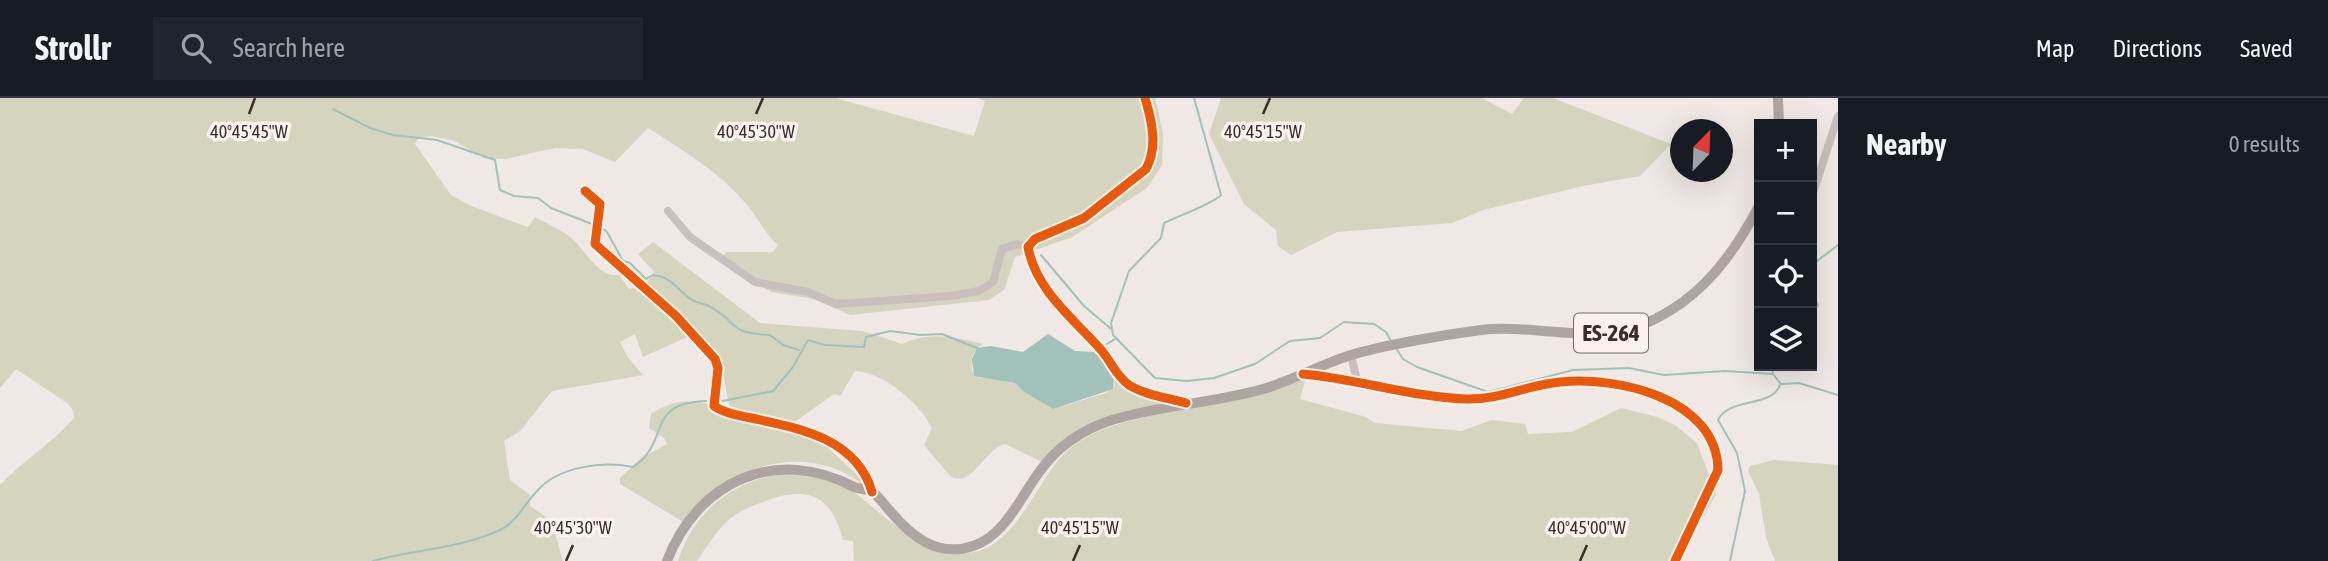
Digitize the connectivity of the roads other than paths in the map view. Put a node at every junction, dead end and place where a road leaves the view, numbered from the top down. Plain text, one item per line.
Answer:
1 (1145, 98) edge
2 (1778, 98) edge
3 (1838, 116) edge
4 (1779, 119) edge
5 (1817, 182) edge
6 (585, 191) dead end
7 (668, 211) dead end
8 (1754, 214) edge
9 (1028, 247) junction
10 (1351, 355) junction
11 (1303, 374) junction
12 (1357, 381) junction
13 (1186, 403) junction
14 (872, 492) junction
15 (667, 561) edge
16 (1675, 561) edge

1 - 9 street
2 - 4 main road
3 - 5 street
6 - 14 street
7 - 9 street
8 - 10 main road, ES-264
9 - 13 street
10 - 11 main road, ES-264
10 - 12 street
11 - 12 street
11 - 13 main road, ES-264
12 - 16 street
13 - 14 main road, ES-264
14 - 15 main road, ES-264

